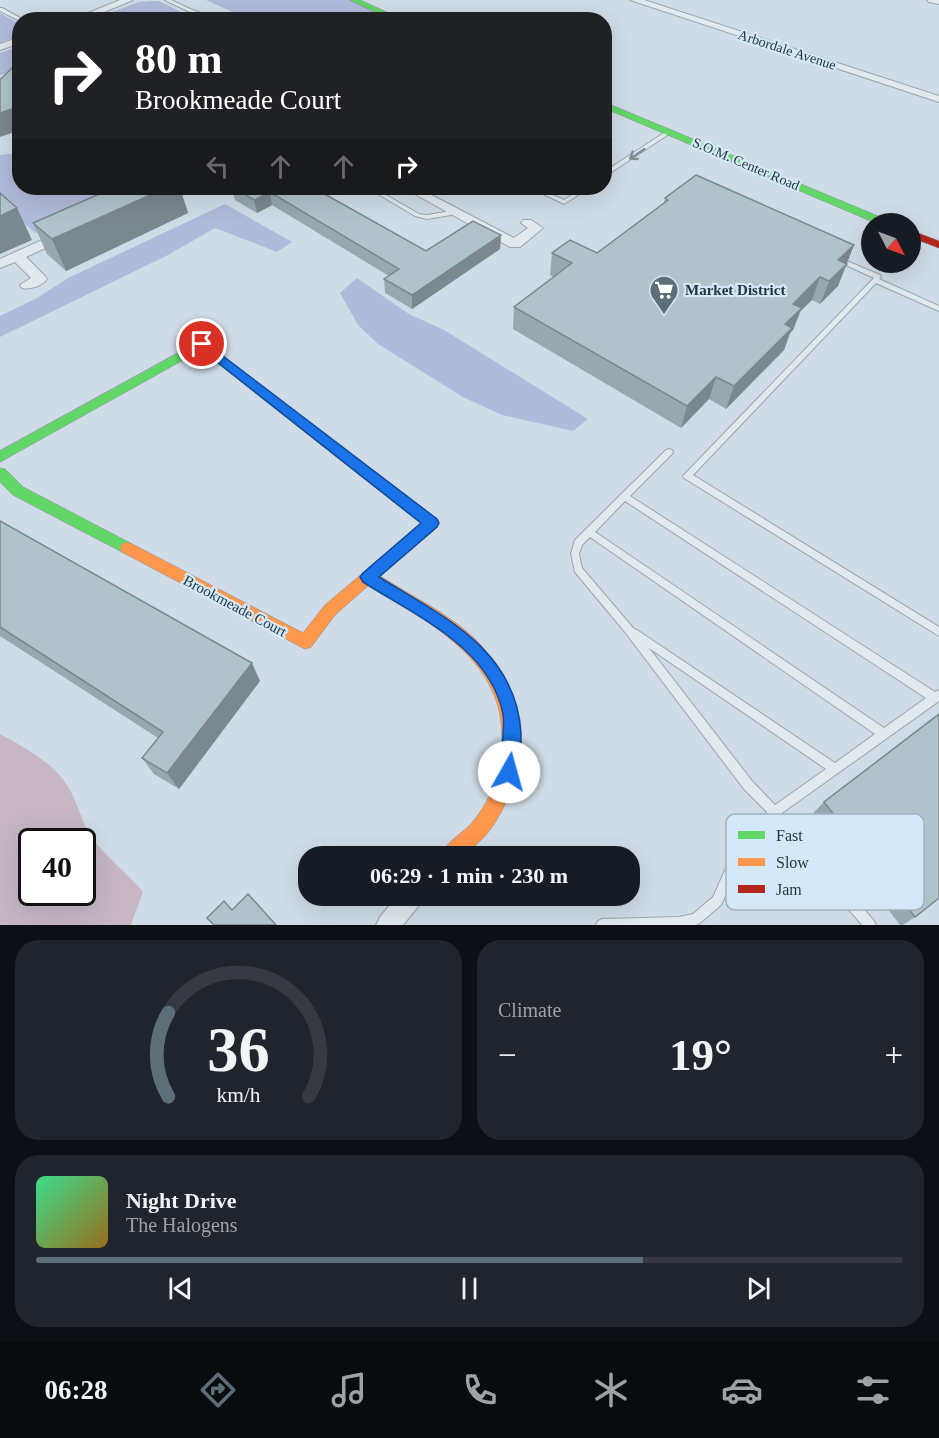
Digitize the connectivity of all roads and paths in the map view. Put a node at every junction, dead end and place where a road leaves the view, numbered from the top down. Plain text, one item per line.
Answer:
1 (128, 0) edge
2 (167, 0) edge
3 (354, 0) edge
4 (635, 0) edge
5 (932, 0) edge
6 (939, 1) edge
7 (96, 12) edge
8 (194, 12) edge
9 (382, 12) edge
10 (939, 99) edge
11 (612, 108) edge
12 (669, 132) junction
13 (612, 170) edge
14 (383, 195) edge
15 (424, 195) edge
16 (549, 195) edge
17 (575, 195) edge
18 (457, 212) junction
19 (862, 213) edge
20 (527, 223) dead end
21 (77, 228) edge
22 (921, 238) edge
23 (939, 245) edge
24 (826, 254) edge
25 (17, 256) junction
26 (0, 264) edge
27 (878, 277) dead end
28 (27, 285) dead end
29 (939, 309) edge
30 (669, 452) dead end
31 (0, 457) edge
32 (0, 473) edge
33 (625, 497) junction
34 (589, 532) junction
35 (368, 577) junction
36 (628, 629) junction
37 (939, 632) edge
38 (937, 696) edge
39 (884, 734) junction
40 (835, 769) junction
41 (774, 812) joint
42 (459, 846) edge
43 (726, 881) edge
44 (404, 906) edge
45 (857, 910) edge
46 (679, 924) edge
47 (388, 925) edge
48 (602, 925) edge
49 (870, 925) edge

1 - 7 street
2 - 8 lane
3 - 9 street
4 - 10 street, Arbordale Avenue
5 - 6 street
11 - 12 street, S.O.M. Center Road
12 -> 13 lane
12 - 19 street, S.O.M. Center Road
14 - 18 lane
15 - 18 street
16 - 17 lane
18 - 20 street
21 - 25 street
22 - 23 street
24 - 27 lane
25 - 26 street
25 - 28 street
29 - 37 lane
30 - 33 lane
31 - 35 street, Brookmeade Court
32 - 35 street, Brookmeade Court
33 - 34 lane
33 - 38 lane
34 - 36 lane
34 - 39 lane
35 - 42 street
36 - 40 lane
36 - 41 lane
38 - 39 lane
39 - 40 lane
40 - 41 lane
43 - 46 lane
44 - 47 street
45 - 49 lane
46 - 48 lane

